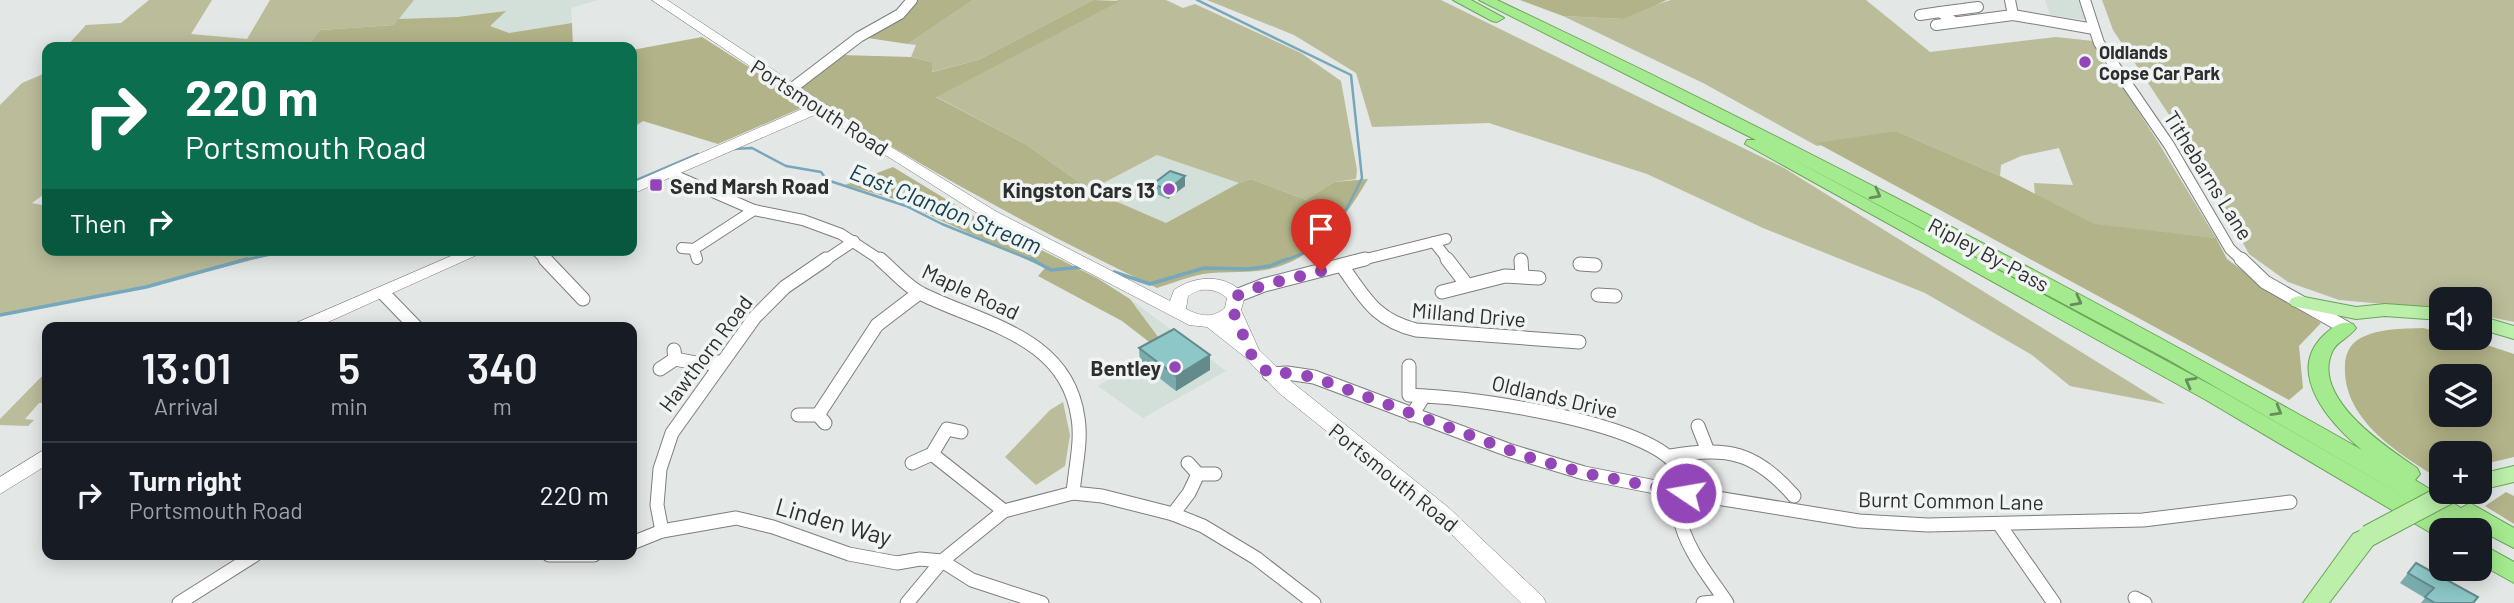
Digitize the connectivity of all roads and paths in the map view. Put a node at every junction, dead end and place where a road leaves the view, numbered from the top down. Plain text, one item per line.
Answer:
1 (658, 0) edge
2 (912, 0) edge
3 (1460, 0) edge
4 (1486, 0) edge
5 (2010, 0) edge
6 (2085, 0) edge
7 (1978, 7) dead end
8 (1940, 12) junction
9 (1920, 15) dead end
10 (2013, 15) junction
11 (1954, 22) junction
12 (1936, 25) dead end
13 (2094, 29) junction
14 (792, 89) junction
15 (819, 107) junction
16 (669, 173) junction
17 (637, 186) edge
18 (754, 210) junction
19 (854, 241) junction
20 (691, 252) dead end
21 (467, 256) edge
22 (542, 256) edge
23 (1521, 260) dead end
24 (1580, 264) dead end
25 (1595, 265) dead end
26 (1342, 266) junction
27 (1522, 276) junction
28 (1539, 278) dead end
29 (1467, 285) junction
30 (1133, 290) junction
31 (1185, 290) junction
32 (1443, 292) dead end
33 (919, 293) junction
34 (384, 294) junction
35 (1598, 295) dead end
36 (1615, 296) dead end
37 (1232, 298) junction
38 (583, 299) dead end
39 (2299, 302) junction
40 (1177, 310) junction
41 (2429, 313) edge
42 (1212, 321) junction
43 (314, 322) edge
44 (411, 322) edge
45 (2429, 322) edge
46 (2492, 326) edge
47 (2346, 328) junction
48 (2514, 333) edge
49 (2492, 335) edge
50 (1579, 342) dead end
51 (2514, 342) edge
52 (1251, 354) junction
53 (720, 362) junction
54 (1409, 366) dead end
55 (660, 369) dead end
56 (1269, 374) junction
57 (1334, 386) junction
58 (1286, 388) junction
59 (1424, 396) junction
60 (798, 415) dead end
61 (1412, 415) junction
62 (1698, 426) dead end
63 (961, 432) dead end
64 (1707, 449) junction
65 (932, 454) junction
66 (1671, 456) junction
67 (42, 458) edge
68 (912, 463) dead end
69 (1215, 474) dead end
70 (2514, 474) edge
71 (2492, 479) edge
72 (0, 487) edge
73 (1686, 493) junction
74 (1073, 494) junction
75 (1794, 496) dead end
76 (2290, 502) dead end
77 (2429, 504) edge
78 (1004, 511) junction
79 (1173, 514) junction
80 (2460, 518) edge
81 (2429, 521) edge
82 (1999, 524) junction
83 (662, 531) junction
84 (2492, 537) edge
85 (2514, 539) edge
86 (637, 542) edge
87 (2514, 551) edge
88 (247, 560) edge
89 (2492, 560) edge
90 (942, 561) junction
91 (2514, 574) edge
92 (1726, 602) edge
93 (179, 603) edge
94 (907, 603) edge
95 (1042, 603) edge
96 (1314, 603) edge
97 (1535, 603) edge
98 (1703, 603) edge
99 (2054, 603) edge
100 (2315, 603) edge

1 - 14 main road, Portsmouth Road
2 - 14 street
81 -> 3 highway, Ripley By-Pass
4 -> 80 highway, Ripley By-Pass
5 - 10 street
6 - 13 street, Tithebarns Lane
7 - 8 street
8 - 9 street
8 - 11 street
10 - 11 street
10 - 13 street
11 - 12 street
13 - 39 street, Tithebarns Lane
14 - 15 main road, Portsmouth Road
15 - 16 main road
15 - 30 main road, Portsmouth Road
16 - 17 main road
16 - 18 street, Maple Road
18 - 19 street, Maple Road
18 - 20 street
19 - 33 street, Maple Road
19 - 53 street, Hawthorn Road
21 - 34 main road
22 - 38 street
23 - 27 street
24 - 25 street
26 - 29 street
26 - 37 street
26 - 50 street, Milland Drive
27 - 28 street
27 - 29 street
29 - 32 street
30 - 31 main road, Portsmouth Road
30 - 40 main road, Portsmouth Road
31 - 37 main road, Portsmouth Road
31 - 40 main road
33 - 60 street
33 - 74 street, Maple Road
34 - 43 main road
34 - 44 street
35 - 36 street
37 - 42 main road
37 - 52 main road, Portsmouth Road
39 - 41 main road
39 - 47 street, Tithebarns Lane
40 - 42 main road, Portsmouth Road
42 - 52 main road, Portsmouth Road
45 - 47 main road
46 - 48 main road
47 - 85 highway
49 - 51 main road
52 - 56 main road, Portsmouth Road
53 - 55 street
53 - 83 street, Hawthorn Road
54 - 59 street
56 - 57 street, Burnt Common Lane
56 - 58 main road, Portsmouth Road
57 - 58 street, Burnt Common Lane
57 - 61 street, Burnt Common Lane
58 - 97 main road, Portsmouth Road
59 - 61 street
59 - 66 street, Oldlands Drive
61 - 73 street, Burnt Common Lane
62 - 64 street
63 - 65 street
64 - 66 street
64 - 75 street
65 - 68 street
65 - 78 street
66 - 73 street
67 - 72 main road
69 - 79 street
70 - 71 main road
73 - 82 street, Burnt Common Lane
73 - 92 street
74 - 78 street
74 - 79 street
76 - 82 street, Burnt Common Lane
77 - 100 main road, bridge
78 - 90 street
79 - 96 street
82 - 99 street
83 - 86 street, Linden Way
83 - 90 street, Linden Way
84 - 87 highway, Ripley By-Pass
88 - 93 street
89 - 91 highway
90 - 94 street
90 - 95 street
92 - 98 street

